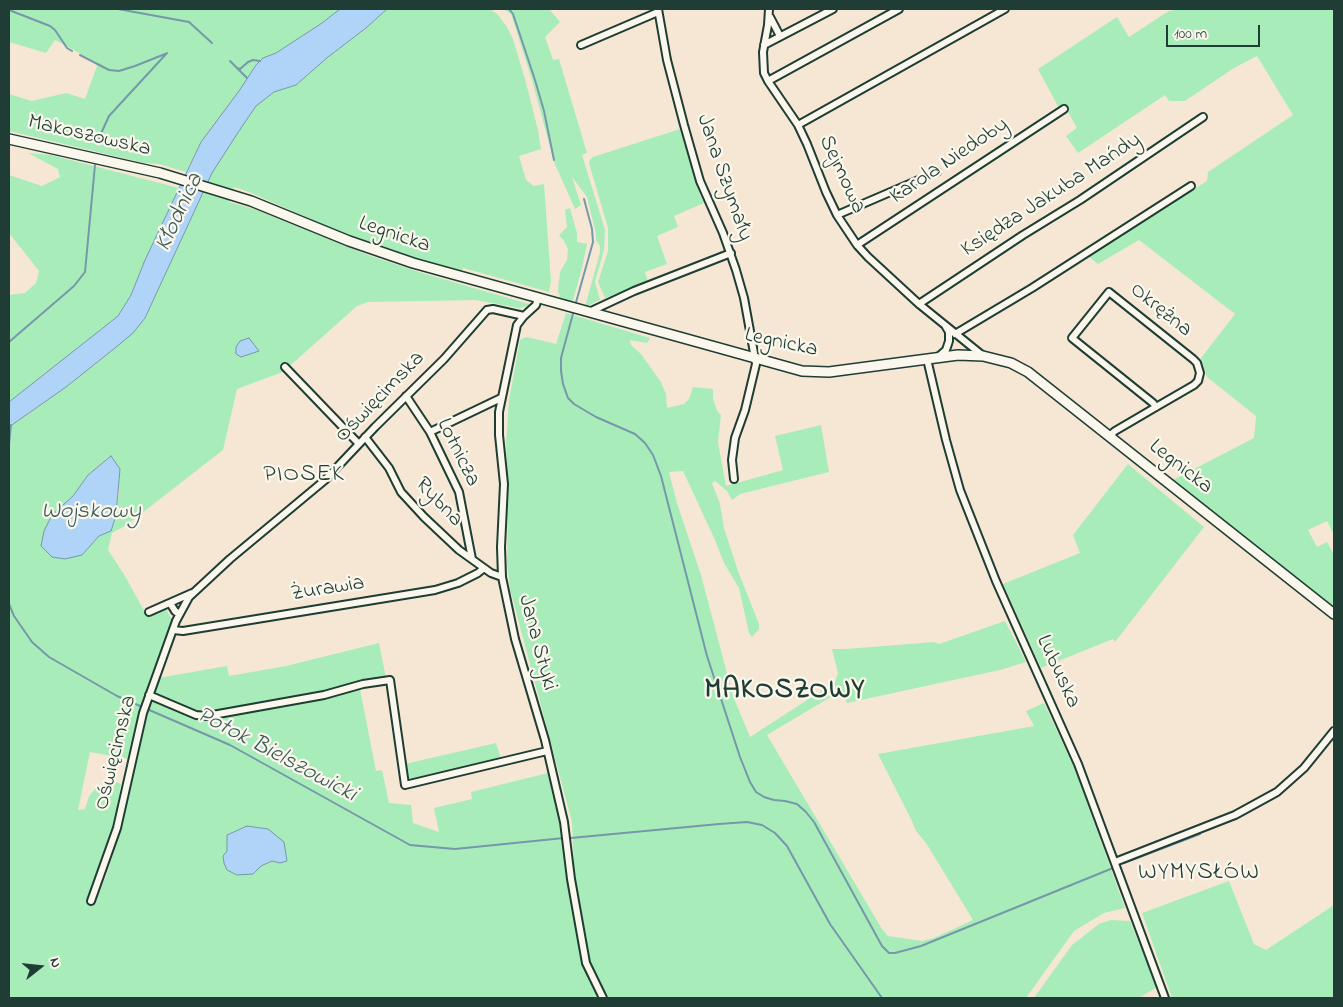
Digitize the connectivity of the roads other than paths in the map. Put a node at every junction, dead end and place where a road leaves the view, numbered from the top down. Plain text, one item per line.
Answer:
1 (769, 9) edge
2 (833, 9) edge
3 (899, 9) edge
4 (1005, 9) edge
5 (658, 11) edge
6 (770, 17) junction
7 (780, 36) junction
8 (581, 45) dead end
9 (764, 45) junction
10 (768, 82) junction
11 (1064, 109) dead end
12 (1203, 117) dead end
13 (798, 125) junction
14 (9, 139) edge
15 (937, 172) dead end
16 (160, 173) joint
17 (1191, 186) dead end
18 (837, 215) junction
19 (856, 245) junction
20 (731, 253) junction
21 (538, 298) junction
22 (919, 304) junction
23 (586, 312) junction
24 (524, 316) junction
25 (946, 326) junction
26 (956, 334) junction
27 (983, 356) junction
28 (932, 358) junction
29 (755, 359) junction
30 (285, 367) dead end
31 (406, 396) junction
32 (501, 398) junction
33 (1156, 407) junction
34 (430, 432) junction
35 (1110, 436) junction
36 (365, 437) junction
37 (359, 444) junction
38 (734, 480) dead end
39 (472, 559) junction
40 (484, 568) junction
41 (502, 577) junction
42 (199, 588) junction
43 (170, 603) junction
44 (149, 612) dead end
45 (179, 614) junction
46 (1334, 614) edge
47 (173, 630) junction
48 (149, 695) junction
49 (1334, 730) edge
50 (547, 750) junction
51 (1115, 862) junction
52 (91, 901) dead end
53 (603, 998) edge
54 (1165, 998) edge

1 - 6 street, Sejmowa
2 - 7 street
3 - 10 street
4 - 13 street
5 - 8 street
5 - 20 street, Jana Szymały
6 - 7 street
6 - 9 street, Sejmowa
7 - 9 street
9 - 10 street, Sejmowa
10 - 13 street, Sejmowa
11 - 19 street, Karola Niedoby
12 - 22 street, Księdza Jakuba Mańdy
13 - 18 street, Sejmowa
14 - 16 main road, Makoszowska
15 - 18 street, Karola Niedoby
16 - 21 main road, Legnicka
17 - 26 street
18 - 19 street, Sejmowa
19 - 22 street, Sejmowa
20 - 23 street
20 - 29 street, Jana Szymały
21 - 23 main road, Legnicka
21 - 24 street, Jana Styki
22 - 25 street, Sejmowa
23 - 29 main road, Legnicka
24 - 31 street, Oświęcimska
24 - 32 street, Jana Styki
25 - 26 street, Sejmowa
25 - 28 street
26 - 27 street, Sejmowa
27 - 28 main road, Legnicka
27 - 35 main road, Legnicka
28 - 29 main road, Legnicka
28 - 51 street, Lubuska
29 - 38 street, Jana Szymały
30 - 37 street
31 - 34 street, Lotnicza
31 - 36 street, Oświęcimska
32 - 34 street
32 - 41 street, Jana Styki
33 - 33 street, Okrężna
33 - 35 street, Okrężna
34 - 39 street, Lotnicza
35 - 46 main road, Legnicka
36 - 37 street, Oświęcimska
36 - 39 street, Rybna
37 - 42 street, Oświęcimska
39 - 40 street, Rybna
40 - 41 street, Rybna
40 - 47 street, Żurawia
41 - 50 street, Jana Styki
42 - 43 street, Oświęcimska
42 - 45 street, Oświęcimska
43 - 44 street, Oświęcimska
43 - 45 street
45 - 47 street, Oświęcimska
47 - 48 street, Oświęcimska
48 - 50 street
48 - 52 street, Oświęcimska
49 - 51 street
50 - 53 street, Jana Styki
51 - 54 street, Lubuska

